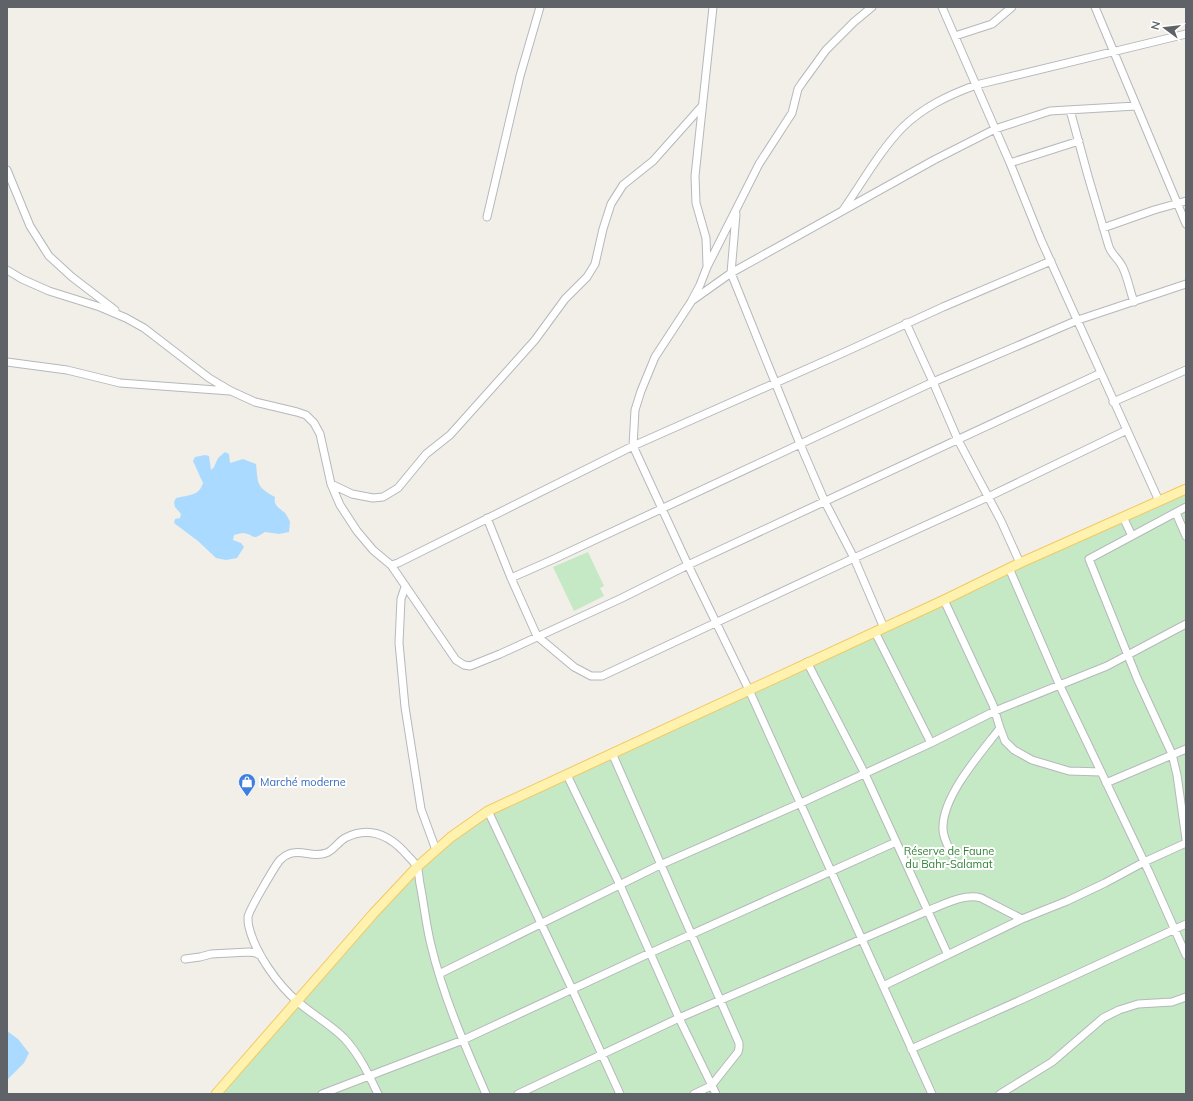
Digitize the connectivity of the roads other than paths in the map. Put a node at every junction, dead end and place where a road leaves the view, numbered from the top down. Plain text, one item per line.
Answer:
1 (540, 7) edge
2 (713, 7) edge
3 (872, 7) edge
4 (942, 7) edge
5 (1012, 7) edge
6 (1095, 7) edge
7 (1186, 34) edge
8 (955, 36) junction
9 (1113, 51) junction
10 (976, 85) junction
11 (702, 106) junction
12 (1136, 106) junction
13 (1070, 110) junction
14 (995, 129) junction
15 (1079, 141) junction
16 (1010, 164) junction
17 (7, 170) edge
18 (1186, 201) edge
19 (1178, 202) junction
20 (736, 209) junction
21 (842, 212) junction
22 (487, 217) dead end
23 (1186, 224) edge
24 (1103, 228) junction
25 (1051, 261) junction
26 (707, 268) junction
27 (7, 270) edge
28 (731, 273) junction
29 (1186, 284) edge
30 (691, 302) junction
31 (1134, 302) junction
32 (126, 318) junction
33 (1078, 320) junction
34 (906, 324) junction
35 (7, 362) edge
36 (1186, 370) edge
37 (1101, 373) junction
38 (934, 382) junction
39 (774, 384) junction
40 (231, 391) junction
41 (1113, 402) junction
42 (1127, 430) junction
43 (958, 440) junction
44 (800, 444) junction
45 (633, 446) junction
46 (331, 484) junction
47 (1186, 489) edge
48 (988, 497) junction
49 (1159, 501) junction
50 (825, 502) junction
51 (1186, 507) edge
52 (661, 510) junction
53 (1176, 513) junction
54 (1123, 517) junction
55 (487, 518) junction
56 (1132, 536) junction
57 (1186, 536) edge
58 (854, 558) junction
59 (1020, 563) junction
60 (391, 565) junction
61 (688, 565) junction
62 (1009, 568) junction
63 (511, 578) junction
64 (405, 586) junction
65 (944, 600) junction
66 (716, 622) junction
67 (1186, 624) edge
68 (884, 628) junction
69 (875, 632) junction
70 (538, 636) junction
71 (1129, 655) junction
72 (807, 662) junction
73 (1060, 686) junction
74 (750, 690) junction
75 (995, 711) junction
76 (1000, 728) junction
77 (931, 743) junction
78 (1186, 749) edge
79 (612, 753) junction
80 (1172, 754) junction
81 (1101, 772) junction
82 (865, 774) junction
83 (567, 775) junction
84 (1106, 783) junction
85 (801, 803) junction
86 (488, 811) junction
87 (1186, 839) edge
88 (896, 842) junction
89 (1186, 843) edge
90 (436, 850) junction
91 (952, 855) dead end
92 (1144, 862) junction
93 (660, 865) junction
94 (417, 867) junction
95 (831, 871) junction
96 (620, 885) junction
97 (927, 911) junction
98 (1022, 919) junction
99 (542, 923) junction
100 (1186, 924) edge
101 (1175, 929) junction
102 (691, 935) junction
103 (862, 940) junction
104 (650, 953) junction
105 (948, 955) junction
106 (1186, 955) edge
107 (261, 956) junction
108 (185, 959) dead end
109 (439, 974) junction
110 (883, 986) junction
111 (572, 989) junction
112 (1186, 997) edge
113 (297, 1001) junction
114 (721, 1001) junction
115 (679, 1018) junction
116 (463, 1040) junction
117 (911, 1049) junction
118 (602, 1055) junction
119 (369, 1075) junction
120 (711, 1086) junction
121 (216, 1094) edge
122 (324, 1094) edge
123 (378, 1094) edge
124 (486, 1094) edge
125 (518, 1094) edge
126 (620, 1094) edge
127 (694, 1094) edge
128 (716, 1094) edge
129 (932, 1094) edge
130 (1000, 1094) edge

1 - 22 street
2 - 11 street
3 - 20 street
4 - 8 street
5 - 8 street
6 - 9 street
7 - 9 street
8 - 10 street
9 - 10 street
9 - 12 street
10 - 14 street
10 - 21 street
11 - 26 street
11 - 46 street
12 - 13 street
12 - 19 street
13 - 14 street
13 - 15 street
14 - 16 street
14 - 21 street
15 - 16 street
15 - 24 street
16 - 25 street
17 - 32 street
18 - 19 street
19 - 23 street
19 - 24 street
20 - 26 street
20 - 28 street
21 - 28 street
24 - 31 street
25 - 33 street
25 - 34 street
26 - 30 street
27 - 32 street
28 - 30 street
28 - 39 street
29 - 31 street
30 - 45 street
31 - 33 street
32 - 40 street
33 - 37 street
33 - 38 street
34 - 38 street
34 - 39 street
35 - 40 street
36 - 41 street
37 - 41 street
37 - 43 street
38 - 43 street
38 - 44 street
39 - 44 street
39 - 45 street
40 - 46 street
41 - 42 street
42 - 48 street
42 - 49 street
43 - 48 street
43 - 50 street
44 - 50 street
44 - 52 street
45 - 52 street
45 - 55 street
46 - 60 street
47 - 49 main road
48 - 58 street
48 - 59 street
49 - 54 main road
50 - 58 street
50 - 61 street
51 - 53 street
52 - 61 street
52 - 63 street
53 - 56 street
53 - 57 street
54 - 56 street
54 - 59 main road
55 - 60 street
55 - 63 street
56 - 71 street
58 - 66 street
58 - 68 street
59 - 62 main road
60 - 64 street
61 - 66 street
61 - 70 street
62 - 65 main road
62 - 73 street
63 - 70 street
64 - 70 street
64 - 90 street
65 - 68 main road
65 - 75 street
66 - 70 street
66 - 74 street
67 - 71 street
68 - 69 main road
69 - 72 main road
69 - 77 street
71 - 73 street
71 - 80 street
72 - 74 main road
72 - 82 street
73 - 75 street
73 - 81 street
74 - 79 main road
74 - 85 street
75 - 76 street
75 - 77 street
76 - 81 street
76 - 91 street
77 - 82 street
78 - 80 street
79 - 83 main road
79 - 93 street
80 - 84 street
80 - 87 street
81 - 84 street
82 - 85 street
82 - 88 street
83 - 86 main road
83 - 96 street
84 - 92 street
85 - 93 street
85 - 95 street
86 - 90 main road
86 - 99 street
88 - 95 street
88 - 97 street
89 - 92 street
90 - 94 main road
92 - 98 street
92 - 101 street
93 - 96 street
93 - 102 street
94 - 107 street
94 - 109 street
94 - 113 main road
95 - 102 street
95 - 103 street
96 - 99 street
96 - 104 street
97 - 98 street
97 - 103 street
97 - 105 street
98 - 105 street
99 - 109 street
99 - 111 street
100 - 101 street
101 - 106 street
101 - 117 street
102 - 104 street
102 - 114 street
103 - 110 street
103 - 114 street
104 - 111 street
104 - 115 street
105 - 110 street
107 - 108 street
107 - 113 street
109 - 116 street
110 - 117 street
111 - 116 street
111 - 118 street
112 - 130 street
113 - 119 street
113 - 121 main road
114 - 115 street
114 - 120 street
115 - 118 street
115 - 120 street
116 - 119 street
116 - 124 street
117 - 129 street
118 - 125 street
118 - 126 street
119 - 122 street
119 - 123 street
120 - 127 street
120 - 128 street

